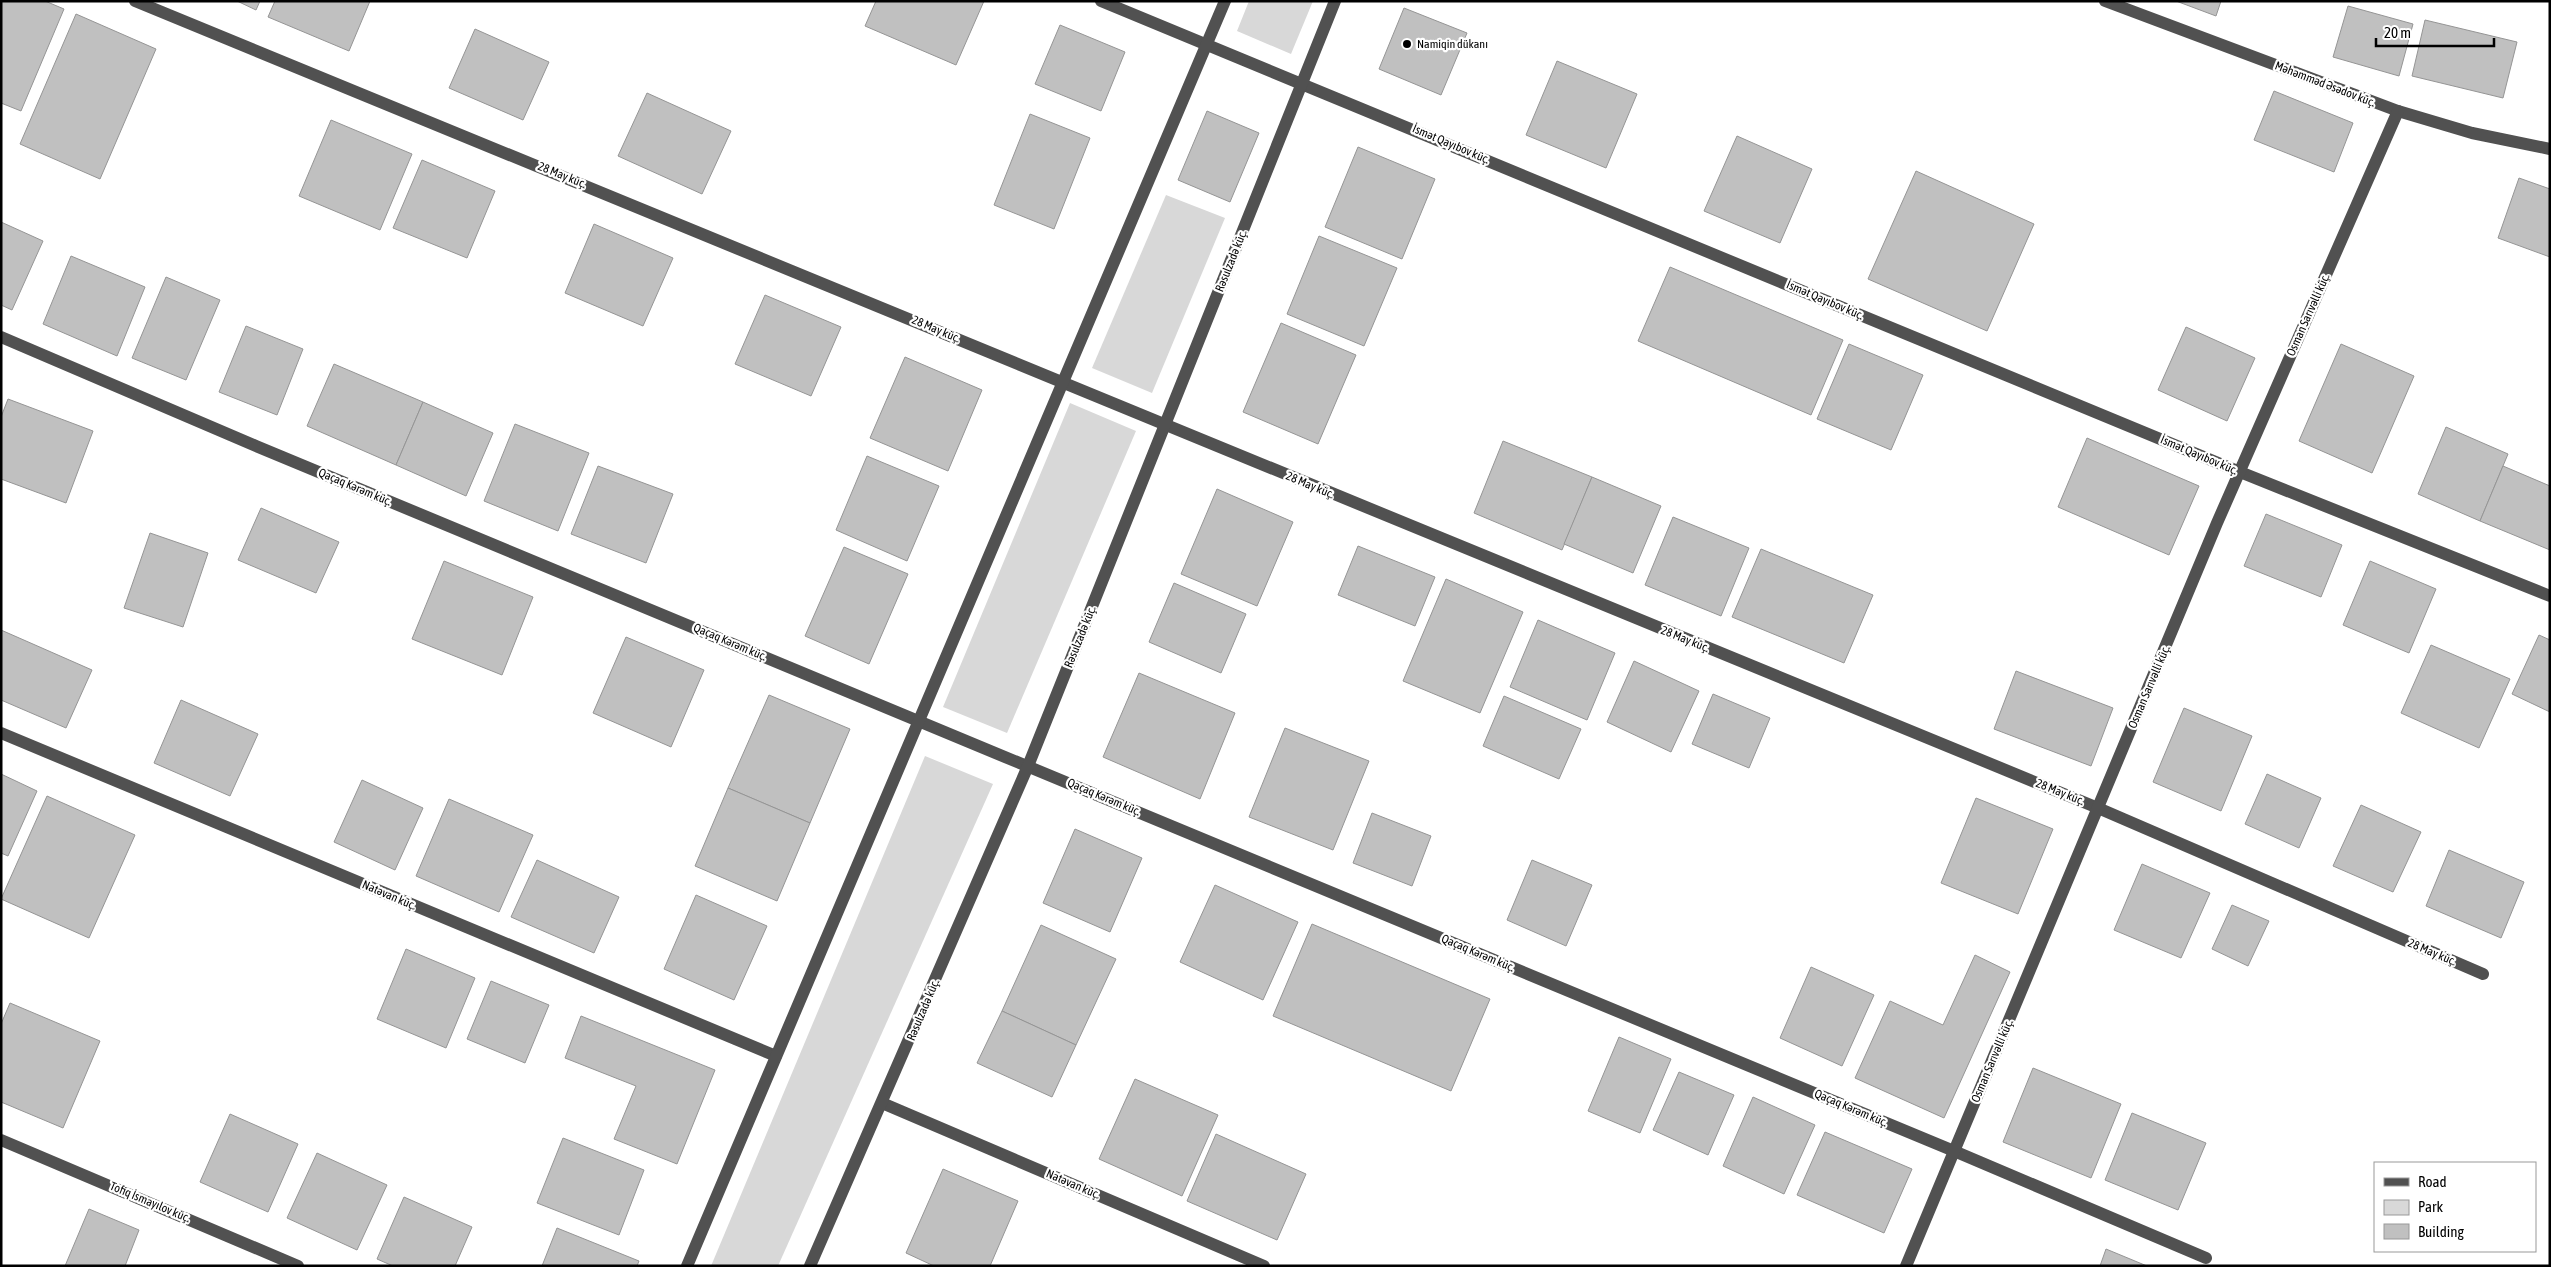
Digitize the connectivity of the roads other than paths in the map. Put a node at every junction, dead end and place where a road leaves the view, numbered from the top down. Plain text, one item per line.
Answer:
1 (135, 1) edge
2 (1101, 1) edge
3 (1224, 1) edge
4 (1335, 1) edge
5 (2105, 1) edge
6 (1206, 44) junction
7 (1302, 83) junction
8 (2398, 111) junction
9 (2550, 149) edge
10 (1, 337) edge
11 (1061, 381) junction
12 (1165, 424) junction
13 (2240, 472) junction
14 (2550, 596) edge
15 (918, 720) junction
16 (1, 733) edge
17 (1028, 766) junction
18 (2098, 808) junction
19 (2483, 974) dead end
20 (776, 1056) junction
21 (882, 1103) junction
22 (1, 1140) edge
23 (1954, 1151) junction
24 (2206, 1258) dead end
25 (298, 1266) edge
26 (687, 1266) edge
27 (810, 1266) edge
28 (1264, 1266) edge
29 (1906, 1266) edge

1 - 11 street, 28 May küç.
2 - 6 street, İsmət Qayıbov küç.
3 - 6 street
4 - 7 street, Rəsulzadə küç.
5 - 8 street, Məhəmməd Əsədov küç.
6 - 7 street, İsmət Qayıbov küç.
6 - 11 street
7 - 12 street, Rəsulzadə küç.
7 - 13 street, İsmət Qayıbov küç.
8 - 9 street, Məhəmməd Əsədov küç.
8 - 13 street, Osman Sarıvəlli küç.
10 - 15 street, Qaçaq Kərəm küç.
11 - 12 street, 28 May küç.
11 - 15 street
12 - 17 street, Rəsulzadə küç.
12 - 18 street, 28 May küç.
13 - 14 street, İsmət Qayıbov küç.
13 - 18 street, Osman Sarıvəlli küç.
15 - 17 street, Qaçaq Kərəm küç.
15 - 20 street
16 - 20 street, Natəvan küç.
17 - 21 street, Rəsulzadə küç.
17 - 23 street, Qaçaq Kərəm küç.
18 - 19 street, 28 May küç.
18 - 23 street, Osman Sarıvəlli küç.
20 - 26 street
21 - 27 street, Rəsulzadə küç.
21 - 28 street, Natəvan küç.
22 - 25 street, Tofiq İsmayılov küç.
23 - 24 street, Qaçaq Kərəm küç.
23 - 29 street, Osman Sarıvəlli küç.

